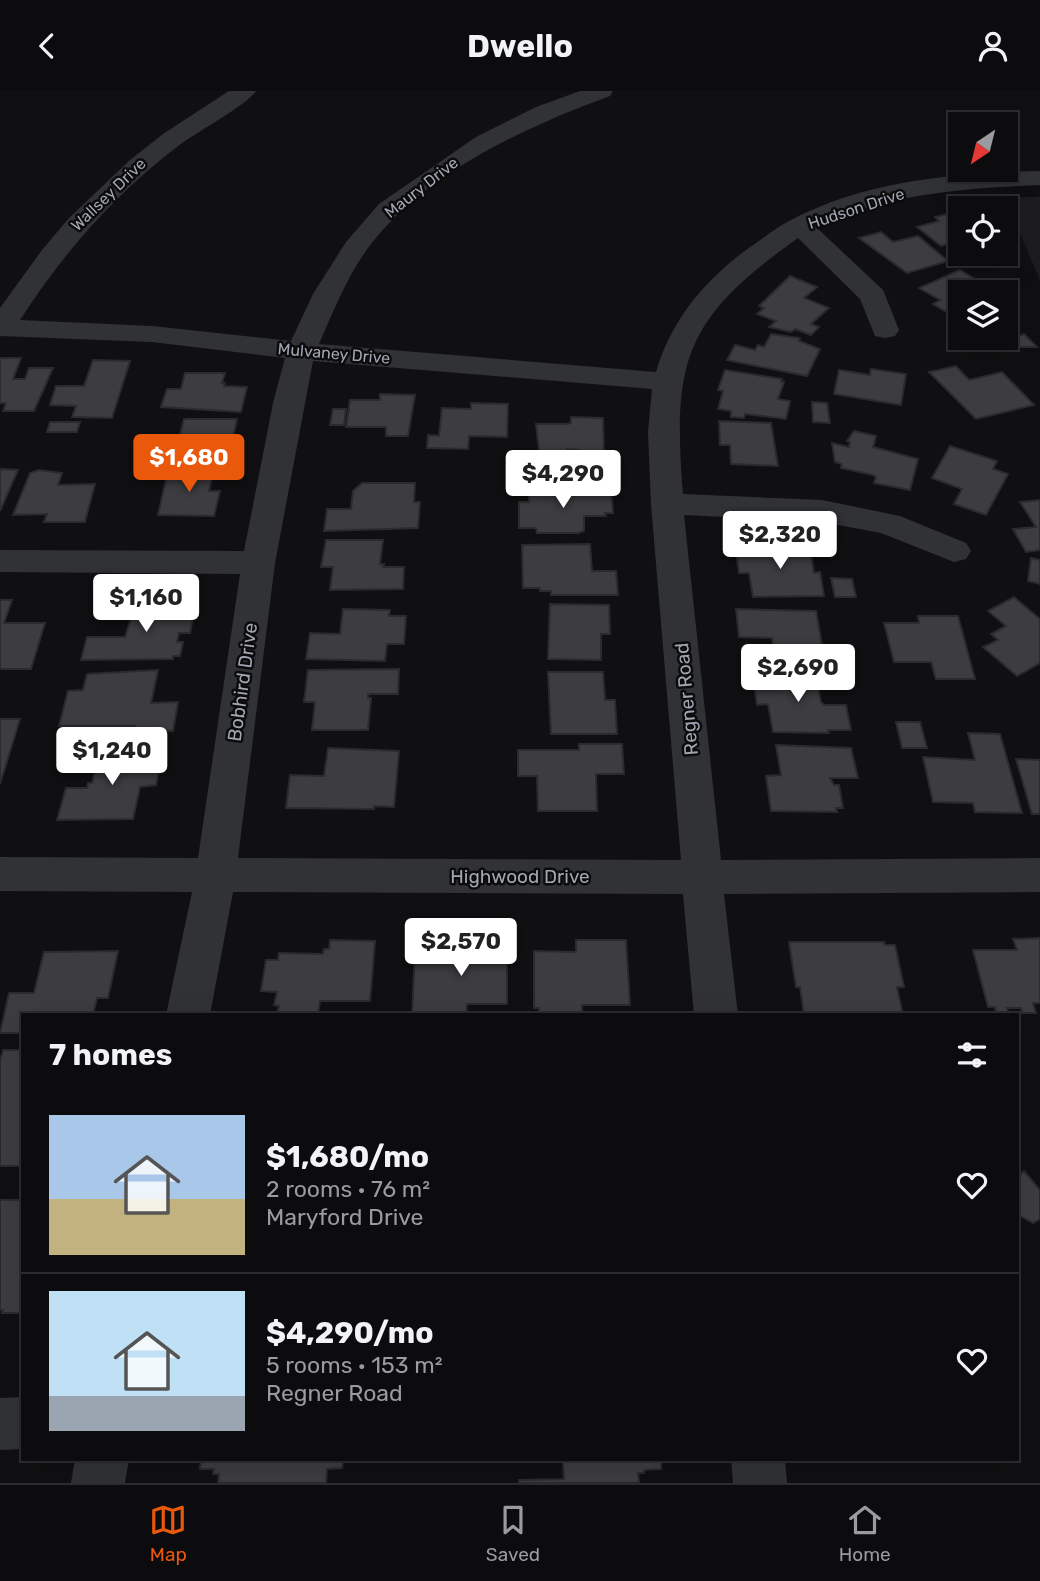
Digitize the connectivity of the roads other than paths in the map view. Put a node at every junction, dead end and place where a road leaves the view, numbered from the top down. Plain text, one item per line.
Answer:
1 (245, 91) edge
2 (602, 91) edge
3 (1040, 177) edge
4 (800, 226) junction
5 (0, 328) edge
6 (885, 330) dead end
7 (301, 351) junction
8 (668, 382) junction
9 (667, 504) junction
10 (954, 551) dead end
11 (0, 561) edge
12 (258, 563) junction
13 (0, 874) edge
14 (216, 874) junction
15 (1040, 875) edge
16 (702, 877) junction
17 (188, 1013) edge
18 (716, 1013) edge
19 (21, 1423) edge
20 (0, 1424) edge
21 (102, 1461) edge
22 (758, 1461) edge
23 (98, 1483) edge
24 (760, 1483) edge

1 - 5 street, Wallsey Drive
2 - 7 street, Maury Drive
3 - 4 street, Hudson Drive
4 - 6 street
4 - 8 street, Hudson Drive
5 - 7 street, Mulvaney Drive
7 - 8 street, Mulvaney Drive
7 - 12 street, Bobhird Drive
8 - 9 street, Regner Road
9 - 10 street
9 - 16 street, Regner Road
11 - 12 street
12 - 14 street, Bobhird Drive
13 - 14 street, Highwood Drive
14 - 16 street, Highwood Drive
14 - 17 street, Bobhird Drive
15 - 16 street, Highwood Drive
16 - 18 street, Regner Road
19 - 20 street
21 - 23 street
22 - 24 street

